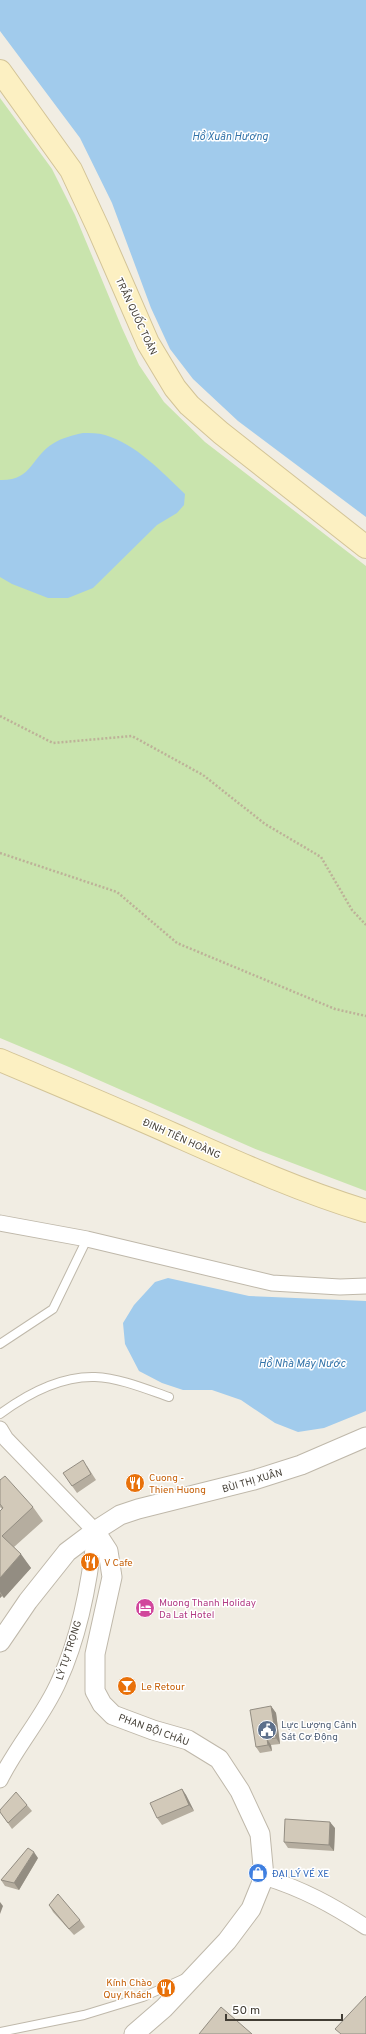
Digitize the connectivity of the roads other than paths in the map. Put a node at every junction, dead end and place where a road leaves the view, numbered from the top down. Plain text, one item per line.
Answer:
1 (0, 71) edge
2 (366, 546) edge
3 (0, 1060) edge
4 (366, 1211) edge
5 (0, 1223) edge
6 (87, 1239) junction
7 (366, 1286) edge
8 (0, 1344) edge
9 (169, 1397) dead end
10 (0, 1414) edge
11 (0, 1429) edge
12 (366, 1437) edge
13 (95, 1530) junction
14 (0, 1642) edge
15 (0, 1780) edge
16 (264, 1877) junction
17 (366, 1927) edge
18 (198, 1972) junction
19 (28, 2027) junction
20 (0, 2032) edge
21 (20, 2034) edge
22 (134, 2034) edge

1 - 2 main road, TRẦN QUỐC TOẢN
3 - 4 main road, ĐINH TIÊN HOÀNG
5 - 6 street
6 - 7 street
6 - 8 lane
9 - 10 lane
11 - 13 street
12 - 13 street, BÙI THỊ XUÂN
13 - 14 street, BÙI THỊ XUÂN
13 - 15 street, LÝ TỰ TRỌNG
13 - 16 street, PHAN BỘI CHÂU
16 - 17 street
16 - 18 street, PHAN BỘI CHÂU
18 - 19 lane
18 - 22 street, PHAN BỘI CHÂU
19 - 20 lane
19 - 21 lane

